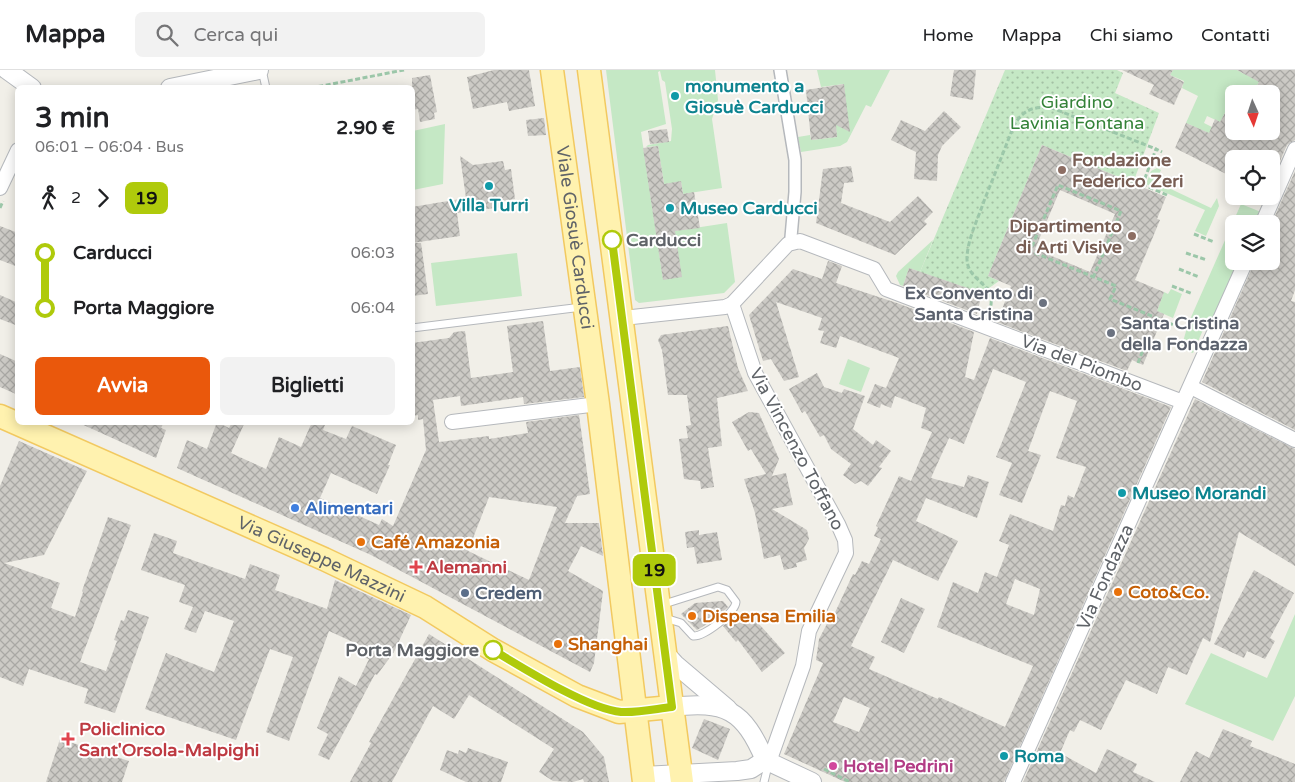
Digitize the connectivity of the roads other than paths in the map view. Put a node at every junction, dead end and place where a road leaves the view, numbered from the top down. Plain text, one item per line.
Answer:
1 (260, 70) edge
2 (552, 70) edge
3 (589, 70) edge
4 (780, 70) edge
5 (15, 72) edge
6 (29, 85) edge
7 (185, 85) edge
8 (265, 85) edge
9 (1295, 149) edge
10 (15, 156) edge
11 (0, 188) edge
12 (1266, 215) edge
13 (793, 242) junction
14 (1242, 270) edge
15 (732, 304) junction
16 (586, 315) junction
17 (623, 318) junction
18 (415, 328) edge
19 (1186, 394) junction
20 (598, 404) junction
21 (0, 416) edge
22 (452, 422) dead end
23 (15, 423) edge
24 (20, 425) edge
25 (1295, 440) edge
26 (625, 610) junction
27 (659, 611) junction
28 (665, 653) junction
29 (672, 707) junction
30 (636, 711) junction
31 (730, 711) junction
32 (767, 761) junction
33 (681, 778) edge
34 (644, 779) edge
35 (764, 782) edge
36 (812, 782) edge
37 (1013, 782) edge

1 - 7 street
1 - 8 lane
2 - 16 main road, Viale Giosuè Carducci
3 - 17 main road, Viale Giosuè Carducci
4 - 13 street
5 - 6 street
9 - 12 street
10 - 11 street
13 - 15 street
13 - 19 street, Via del Piombo
14 - 19 street, Via Fondazza
15 - 17 street
15 - 32 street, Via Vincenzo Toffano
16 - 17 main road
16 - 18 lane
16 - 20 main road, Viale Giosuè Carducci
17 - 27 main road, Viale Giosuè Carducci
19 - 25 street, Via del Piombo
19 - 37 street, Via Fondazza
20 - 22 street
20 - 26 main road, Viale Giosuè Carducci
21 - 23 main road, Via Giuseppe Mazzini
24 - 30 main road, Via Giuseppe Mazzini
26 - 27 main road
26 - 30 main road, Viale Giosuè Carducci
27 - 27 lane
27 - 28 main road, Viale Giosuè Carducci
28 - 29 main road, Viale Giosuè Carducci
28 - 31 street
29 - 30 main road, Via Giuseppe Mazzini
29 - 31 street
29 - 33 main road, Viale Giosuè Carducci
30 - 34 main road, Viale Giosuè Carducci
31 - 32 street
32 - 33 street
32 - 35 lane
32 - 36 street
33 - 34 street

